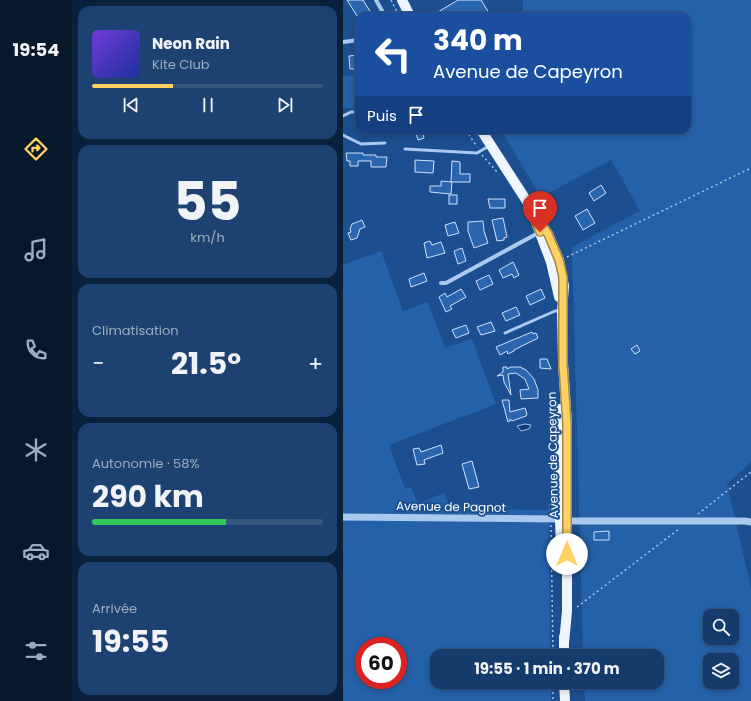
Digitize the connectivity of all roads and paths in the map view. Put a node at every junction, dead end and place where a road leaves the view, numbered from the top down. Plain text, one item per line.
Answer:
1 (376, 0) edge
2 (391, 0) edge
3 (402, 0) edge
4 (383, 12) edge
5 (397, 12) edge
6 (408, 12) edge
7 (355, 40) edge
8 (343, 42) edge
9 (355, 112) edge
10 (343, 116) edge
11 (468, 134) edge
12 (484, 134) edge
13 (343, 135) edge
14 (385, 143) dead end
15 (491, 145) junction
16 (405, 149) dead end
17 (479, 152) junction
18 (751, 168) edge
19 (501, 176) dead end
20 (528, 203) junction
21 (540, 232) junction
22 (559, 260) junction
23 (441, 283) dead end
24 (562, 311) junction
25 (505, 333) dead end
26 (556, 386) dead end
27 (555, 407) dead end
28 (751, 472) edge
29 (550, 502) dead end
30 (343, 517) edge
31 (557, 519) junction
32 (689, 521) junction
33 (751, 522) edge
34 (577, 607) dead end
35 (553, 649) edge
36 (564, 649) edge
37 (553, 689) edge
38 (564, 689) edge
39 (553, 701) edge
40 (565, 701) edge

1 - 4 street
2 - 5 path
3 - 6 main road
7 - 8 street
9 - 10 lane
11 - 17 path
12 - 15 main road, Avenue de Capeyron
13 - 14 lane
15 - 17 lane
15 - 20 main road, Avenue de Capeyron
16 - 17 lane
17 - 19 path
18 - 22 path
20 - 21 main road, Avenue de Capeyron
20 - 22 main road, Avenue de Capeyron
21 - 23 street
21 - 24 main road, Avenue de Capeyron
22 - 24 main road, Avenue de Capeyron
24 - 25 lane
24 - 31 main road, Avenue de Capeyron
26 - 27 path
28 - 32 path
29 - 31 path
30 - 31 street, Avenue de Pagnot
31 - 32 street, Avenue de Pagnot
31 - 35 path
31 - 36 main road, Avenue de Capeyron
32 - 33 street, Avenue de Pagnot
32 - 34 path
37 - 39 path
38 - 40 main road

